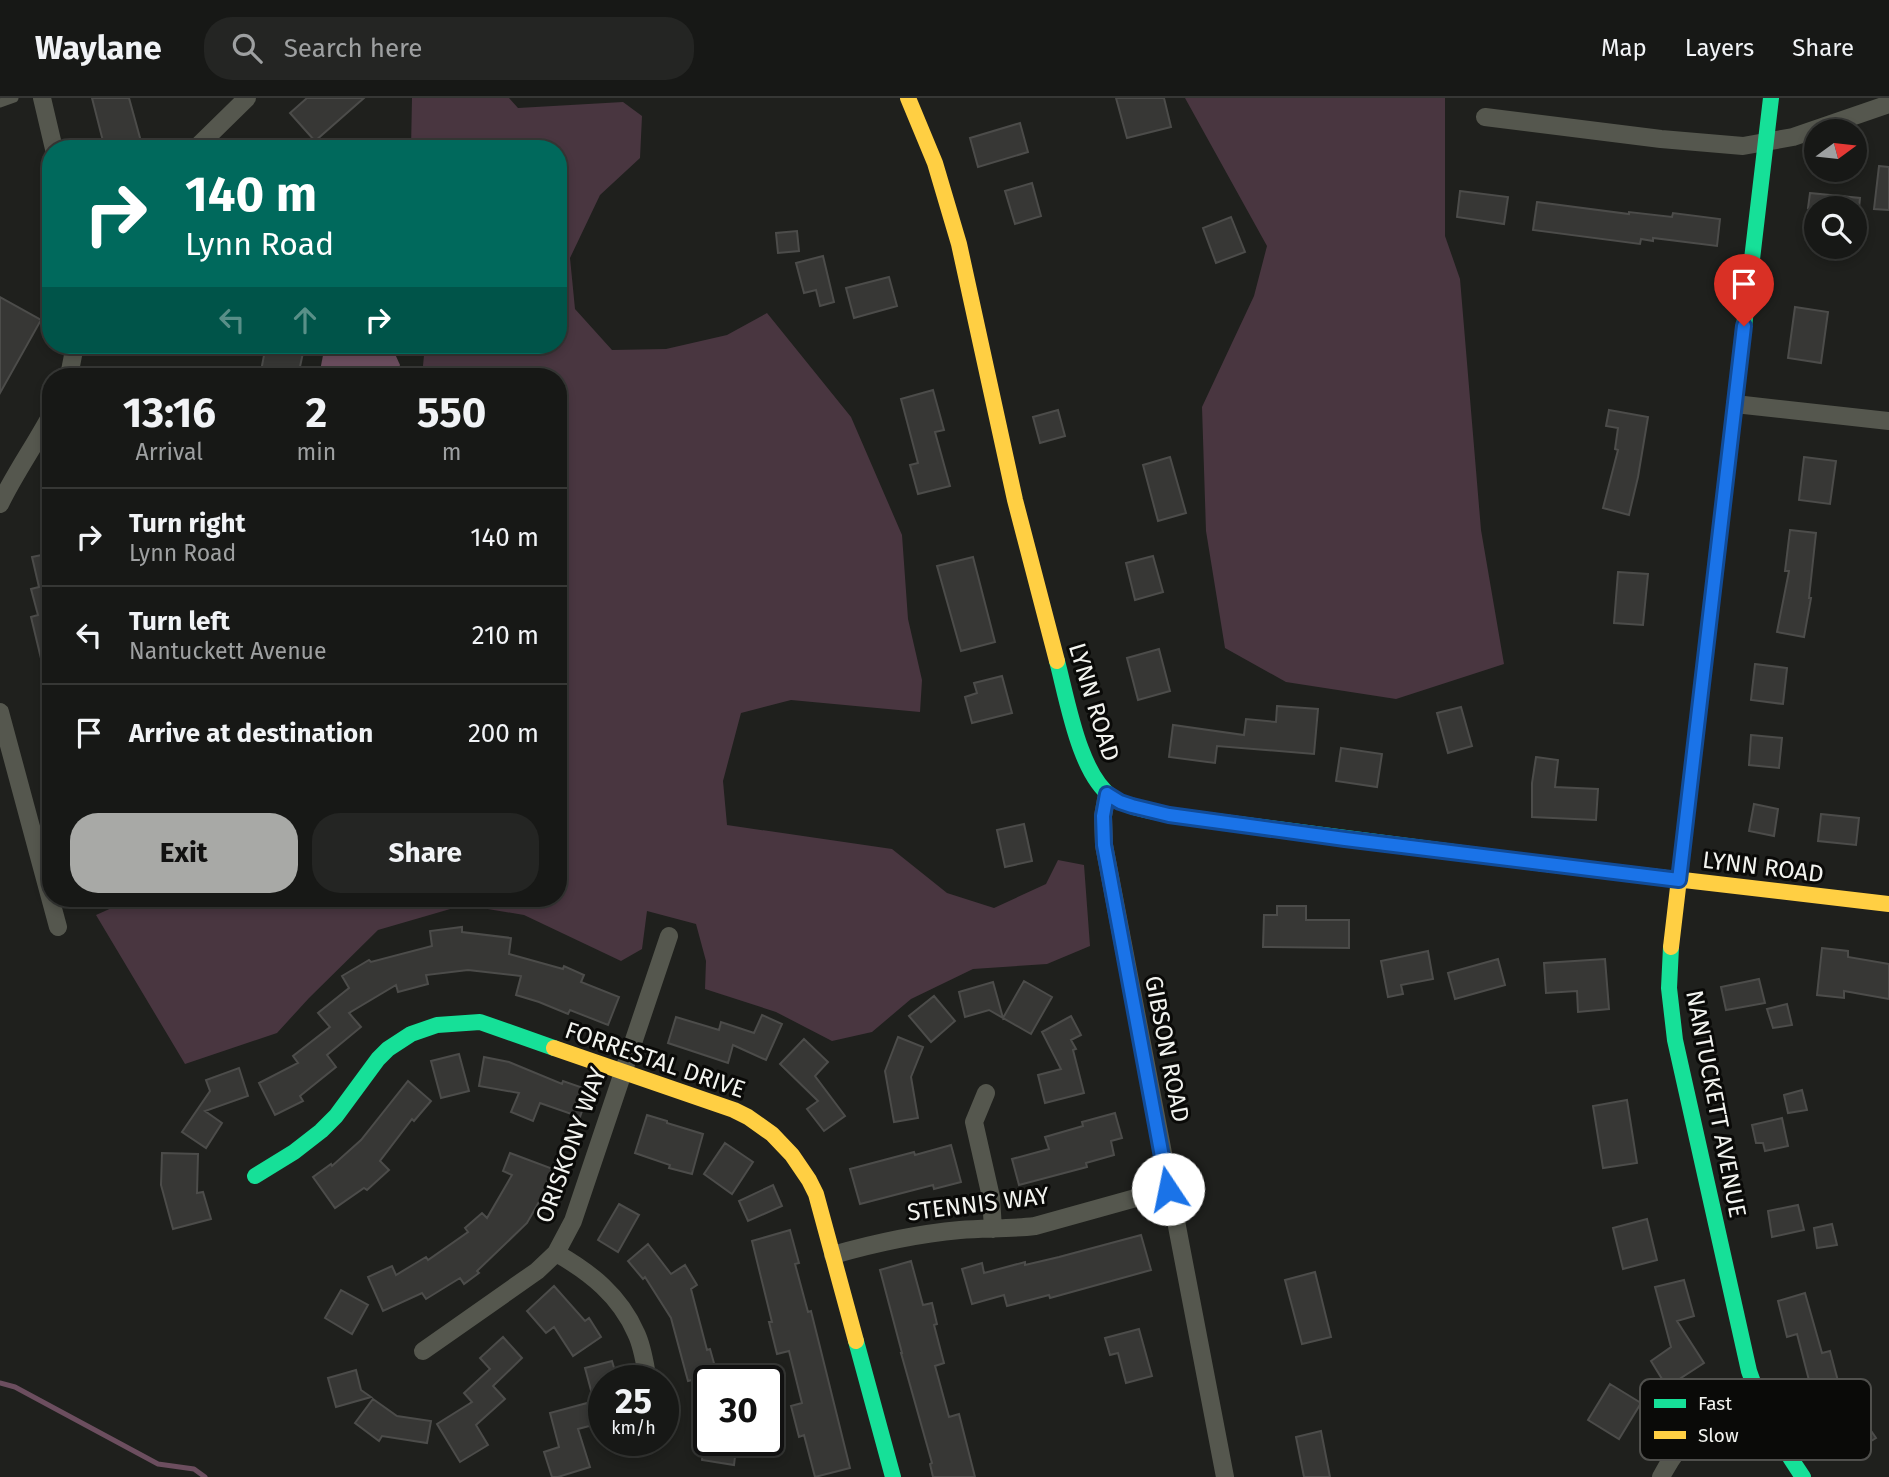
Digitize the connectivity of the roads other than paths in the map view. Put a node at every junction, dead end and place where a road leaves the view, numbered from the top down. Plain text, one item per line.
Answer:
1 (14, 98) edge
2 (42, 98) edge
3 (247, 98) edge
4 (908, 98) edge
5 (1771, 98) edge
6 (0, 103) edge
7 (1889, 104) edge
8 (1485, 117) dead end
9 (52, 140) edge
10 (204, 140) edge
11 (1766, 142) junction
12 (1735, 404) junction
13 (1889, 421) edge
14 (42, 431) edge
15 (0, 505) edge
16 (0, 712) edge
17 (1107, 794) junction
18 (42, 868) edge
19 (1679, 880) junction
20 (1889, 904) edge
21 (53, 907) edge
22 (58, 927) dead end
23 (669, 936) dead end
24 (624, 1072) junction
25 (986, 1093) dead end
26 (255, 1176) dead end
27 (1168, 1189) junction
28 (993, 1229) junction
29 (556, 1252) junction
30 (833, 1255) junction
31 (423, 1352) dead end
32 (644, 1365) edge
33 (1752, 1379) edge
34 (1671, 1460) edge
35 (1790, 1460) edge
36 (893, 1477) edge
37 (1224, 1477) edge
38 (1661, 1477) edge
39 (1803, 1477) edge

1 - 6 lane
2 - 9 street
3 - 10 street
4 - 17 street, LYNN ROAD
5 - 11 street, NANTUCKETT AVENUE
7 - 11 street
8 - 11 street
11 - 12 street, NANTUCKETT AVENUE
12 - 13 street
12 - 19 street, NANTUCKETT AVENUE
14 - 15 street
16 - 18 street
17 - 19 street, LYNN ROAD
17 - 27 street, GIBSON ROAD
19 - 20 street, LYNN ROAD
19 - 33 street, NANTUCKETT AVENUE
21 - 22 street
23 - 24 street, ORISKONY WAY
24 - 26 street, FORRESTAL DRIVE
24 - 29 street, ORISKONY WAY
24 - 30 street, FORRESTAL DRIVE
25 - 28 street
27 - 28 street, STENNIS WAY
27 - 37 street, GIBSON ROAD
28 - 30 street, STENNIS WAY
29 - 31 street, ORISKONY WAY
29 - 32 street
30 - 36 street, FORRESTAL DRIVE
34 - 38 street
35 - 39 street, NANTUCKETT AVENUE

